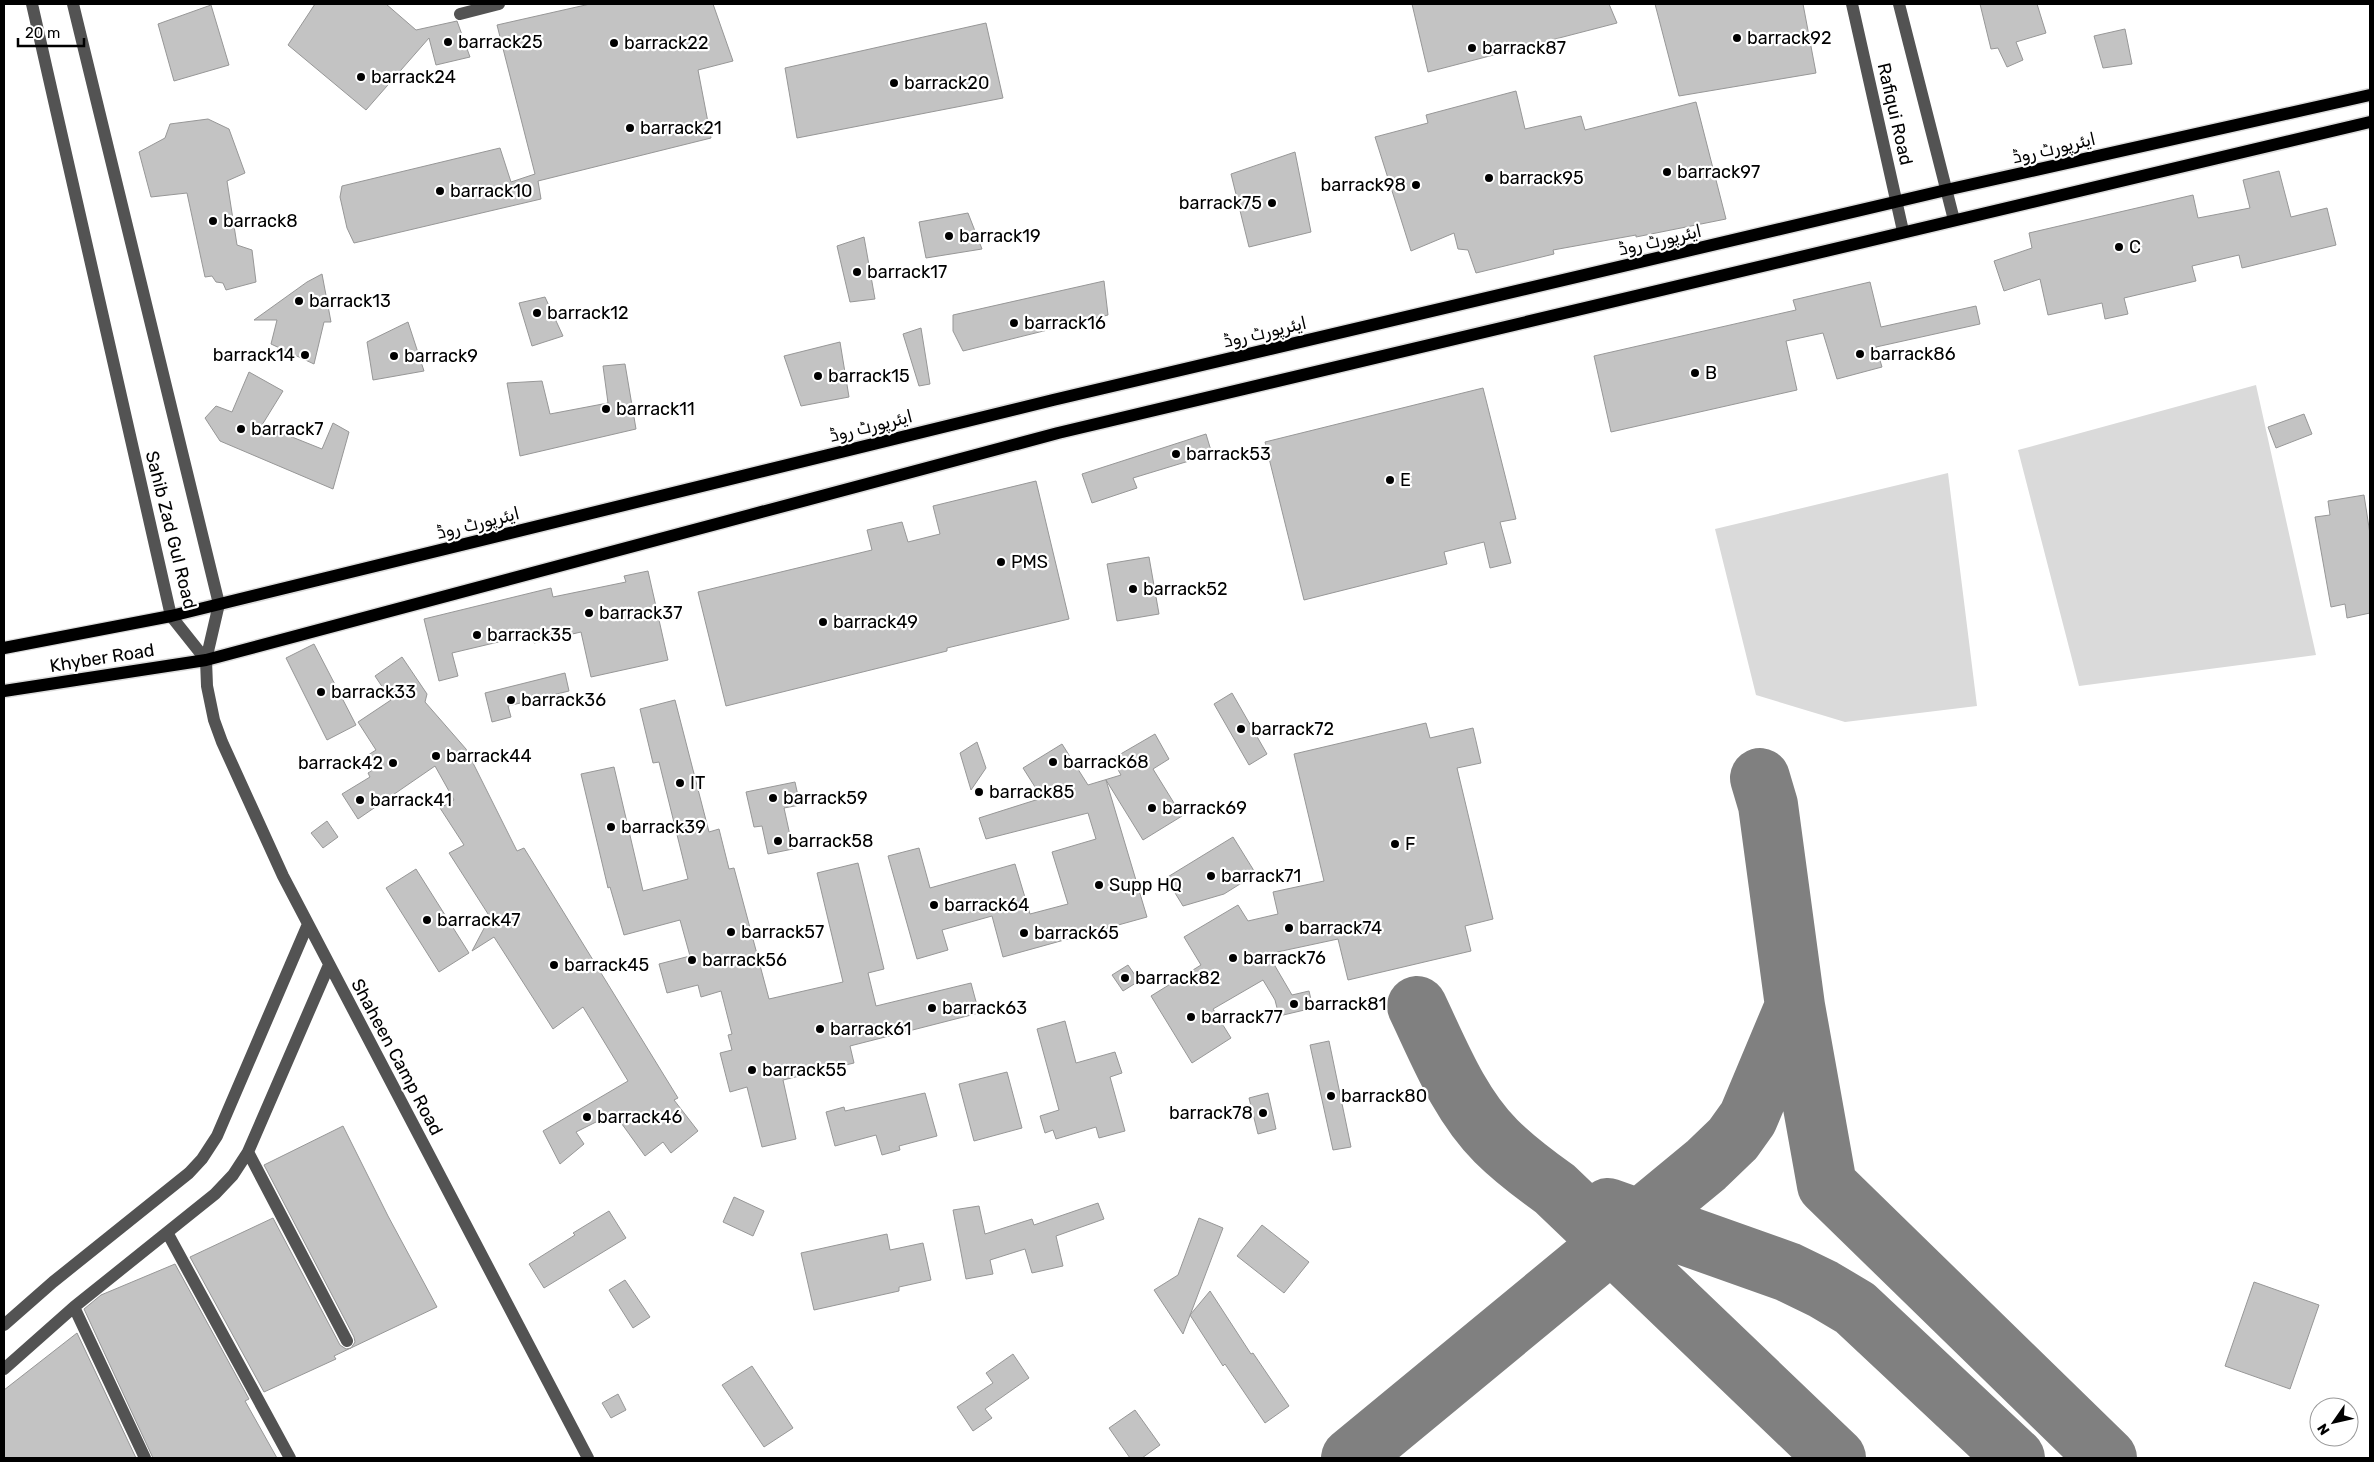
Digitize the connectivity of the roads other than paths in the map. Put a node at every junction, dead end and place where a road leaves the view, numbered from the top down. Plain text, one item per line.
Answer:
1 (32, 4) edge
2 (73, 4) edge
3 (498, 4) edge
4 (1852, 4) edge
5 (1898, 4) edge
6 (460, 14) dead end
7 (2370, 95) edge
8 (2370, 122) edge
9 (1946, 190) junction
10 (1897, 203) junction
11 (1954, 220) junction
12 (1903, 231) junction
13 (219, 604) junction
14 (171, 616) junction
15 (4, 648) edge
16 (206, 660) junction
17 (4, 691) edge
18 (308, 924) junction
19 (329, 965) junction
20 (248, 1152) junction
21 (168, 1234) junction
22 (74, 1307) junction
23 (4, 1325) edge
24 (346, 1341) dead end
25 (4, 1369) edge
26 (145, 1458) edge
27 (290, 1458) edge
28 (588, 1458) edge

1 - 14 street, Sahib Zad Gul Road
2 - 13 street, Sahib Zad Gul Road
3 - 6 street
4 - 10 street, Rafiqui Road
5 - 9 street, Rafiqui Road
7 - 9 main road, ایئرپورٹ روڈ
8 - 11 main road, Khyber Road
9 - 10 main road, ایئرپورٹ روڈ
9 - 11 street, Rafiqui Road
10 - 12 street, Rafiqui Road
10 - 13 main road, ایئرپورٹ روڈ
11 - 12 main road, Khyber Road
12 - 16 main road, Khyber Road
13 - 14 main road, ایئرپورٹ روڈ
13 - 16 street, Sahib Zad Gul Road
14 - 15 main road, Khyber Road
14 - 16 street, Sahib Zad Gul Road
16 - 17 main road, Khyber Road
16 - 18 street, Shaheen Camp Road
18 - 19 street, Shaheen Camp Road
18 - 23 street
19 - 20 street
19 - 28 street, Shaheen Camp Road
20 - 21 street
20 - 24 street
21 - 22 street
21 - 27 street
22 - 25 street
22 - 26 street

